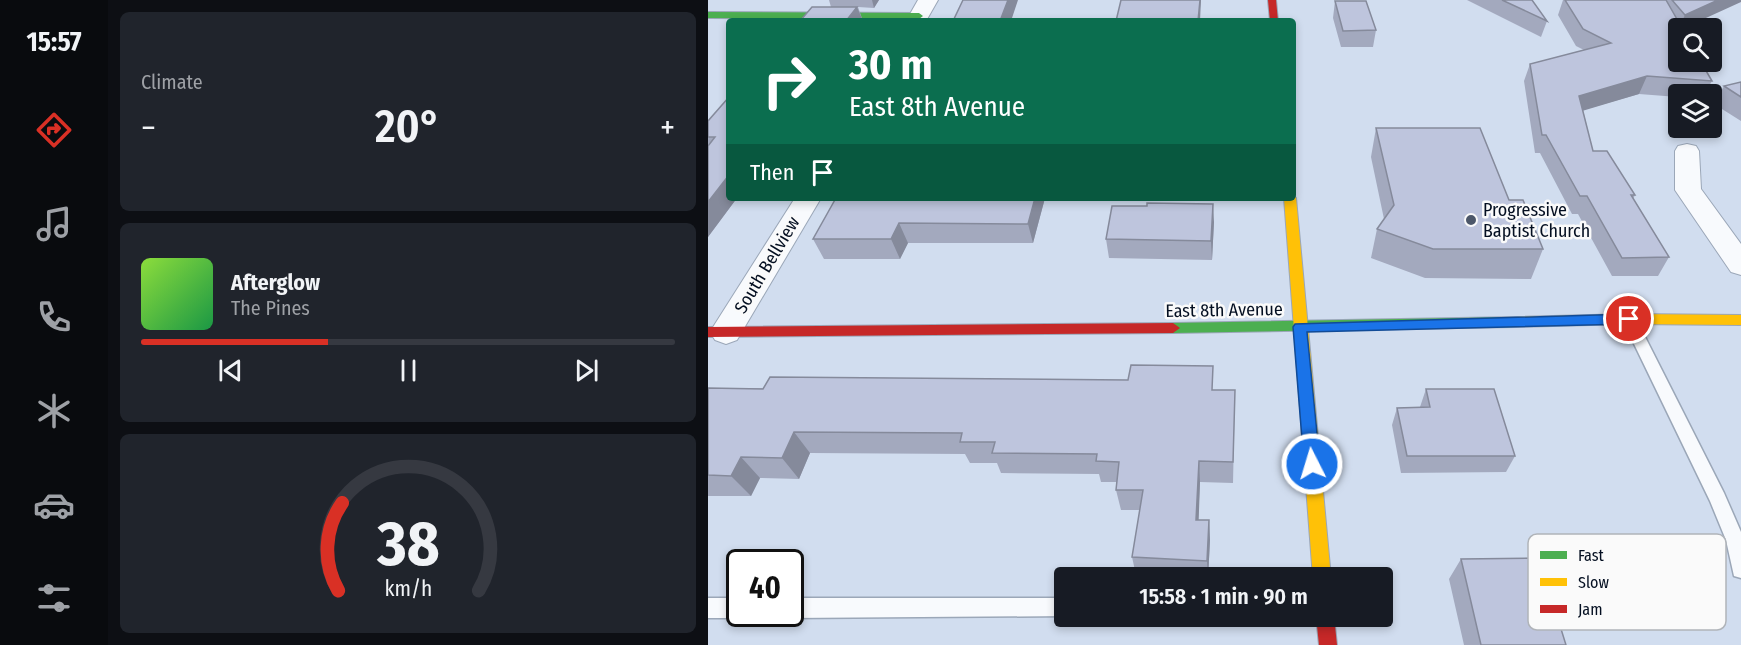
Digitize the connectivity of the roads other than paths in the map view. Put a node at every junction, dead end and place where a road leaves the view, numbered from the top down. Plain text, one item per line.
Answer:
1 (1272, 0) edge
2 (921, 12) edge
3 (708, 15) edge
4 (1274, 18) edge
5 (1687, 151) dead end
6 (806, 201) edge
7 (1290, 201) edge
8 (1741, 265) edge
9 (1629, 319) junction
10 (1741, 320) edge
11 (1300, 327) junction
12 (717, 332) edge
13 (1321, 567) edge
14 (1741, 569) edge
15 (708, 608) edge
16 (726, 608) edge
17 (804, 608) edge
18 (1054, 608) edge
19 (1326, 627) edge
20 (1328, 645) edge

1 - 4 street
2 - 3 street
5 - 8 street
6 - 12 street, South Bellview
7 - 11 street
9 - 10 street, East 8th Avenue
9 - 11 street, East 8th Avenue
9 - 14 lane
11 - 12 street, East 8th Avenue
11 - 13 street
15 - 16 lane
17 - 18 lane
19 - 20 street

